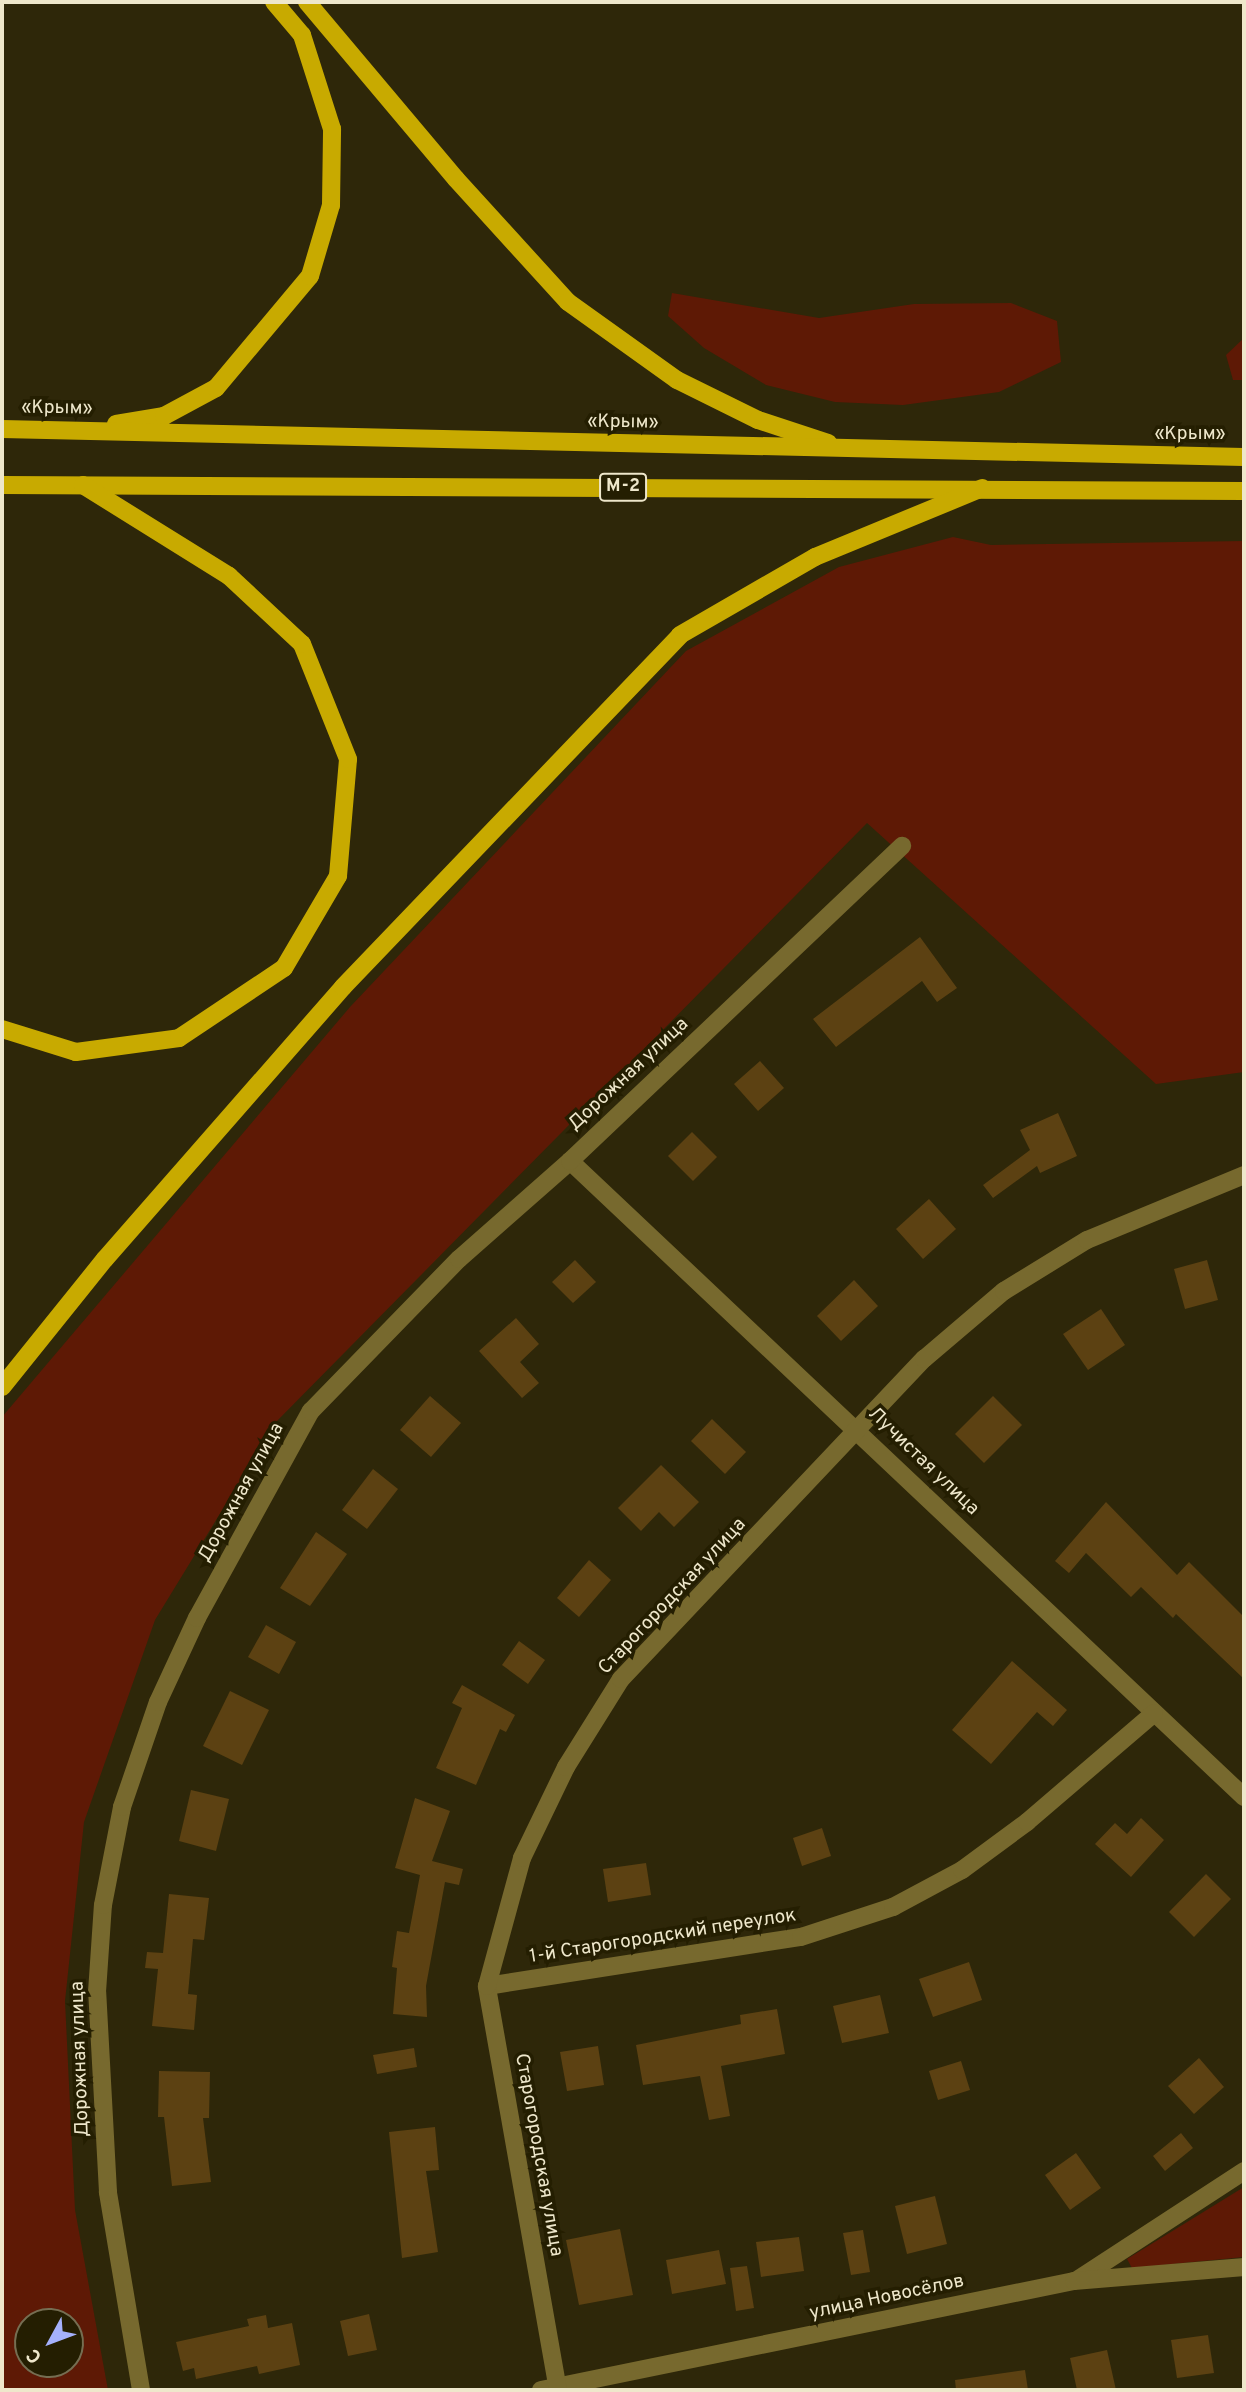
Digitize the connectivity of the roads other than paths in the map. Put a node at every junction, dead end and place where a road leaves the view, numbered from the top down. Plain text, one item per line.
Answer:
1 (274, 2) edge
2 (307, 2) edge
3 (2, 429) edge
4 (74, 431) junction
5 (844, 449) junction
6 (1244, 457) edge
7 (2, 485) edge
8 (83, 485) junction
9 (982, 488) junction
10 (1244, 491) edge
11 (902, 846) dead end
12 (2, 1029) edge
13 (570, 1161) junction
14 (1244, 1175) edge
15 (2, 1387) edge
16 (859, 1430) junction
17 (1154, 1713) junction
18 (1244, 1797) edge
19 (487, 1986) junction
20 (1244, 2171) edge
21 (1244, 2267) edge
22 (1074, 2281) junction
23 (552, 2389) edge
24 (141, 2390) edge

1 - 4 main road
2 - 5 main road
3 - 4 main road, «Крым» / М-2
4 - 5 main road, «Крым» / М-2
5 - 6 main road, «Крым» / М-2
7 - 8 main road, М-2
8 - 9 main road, М-2
8 - 12 main road
9 - 10 main road, М-2
9 - 15 main road
11 - 13 street, Дорожная улица
13 - 16 street, Лучистая улица
13 - 24 street, Дорожная улица
14 - 16 street, Старогородская улица
16 - 17 street, Лучистая улица
16 - 19 street, Старогородская улица
17 - 18 street, Лучистая улица
17 - 19 street, 1-й Старогородский переулок
19 - 23 street, Старогородская улица
20 - 22 street
21 - 22 street, улица Новосёлов
22 - 23 street, улица Новосёлов

